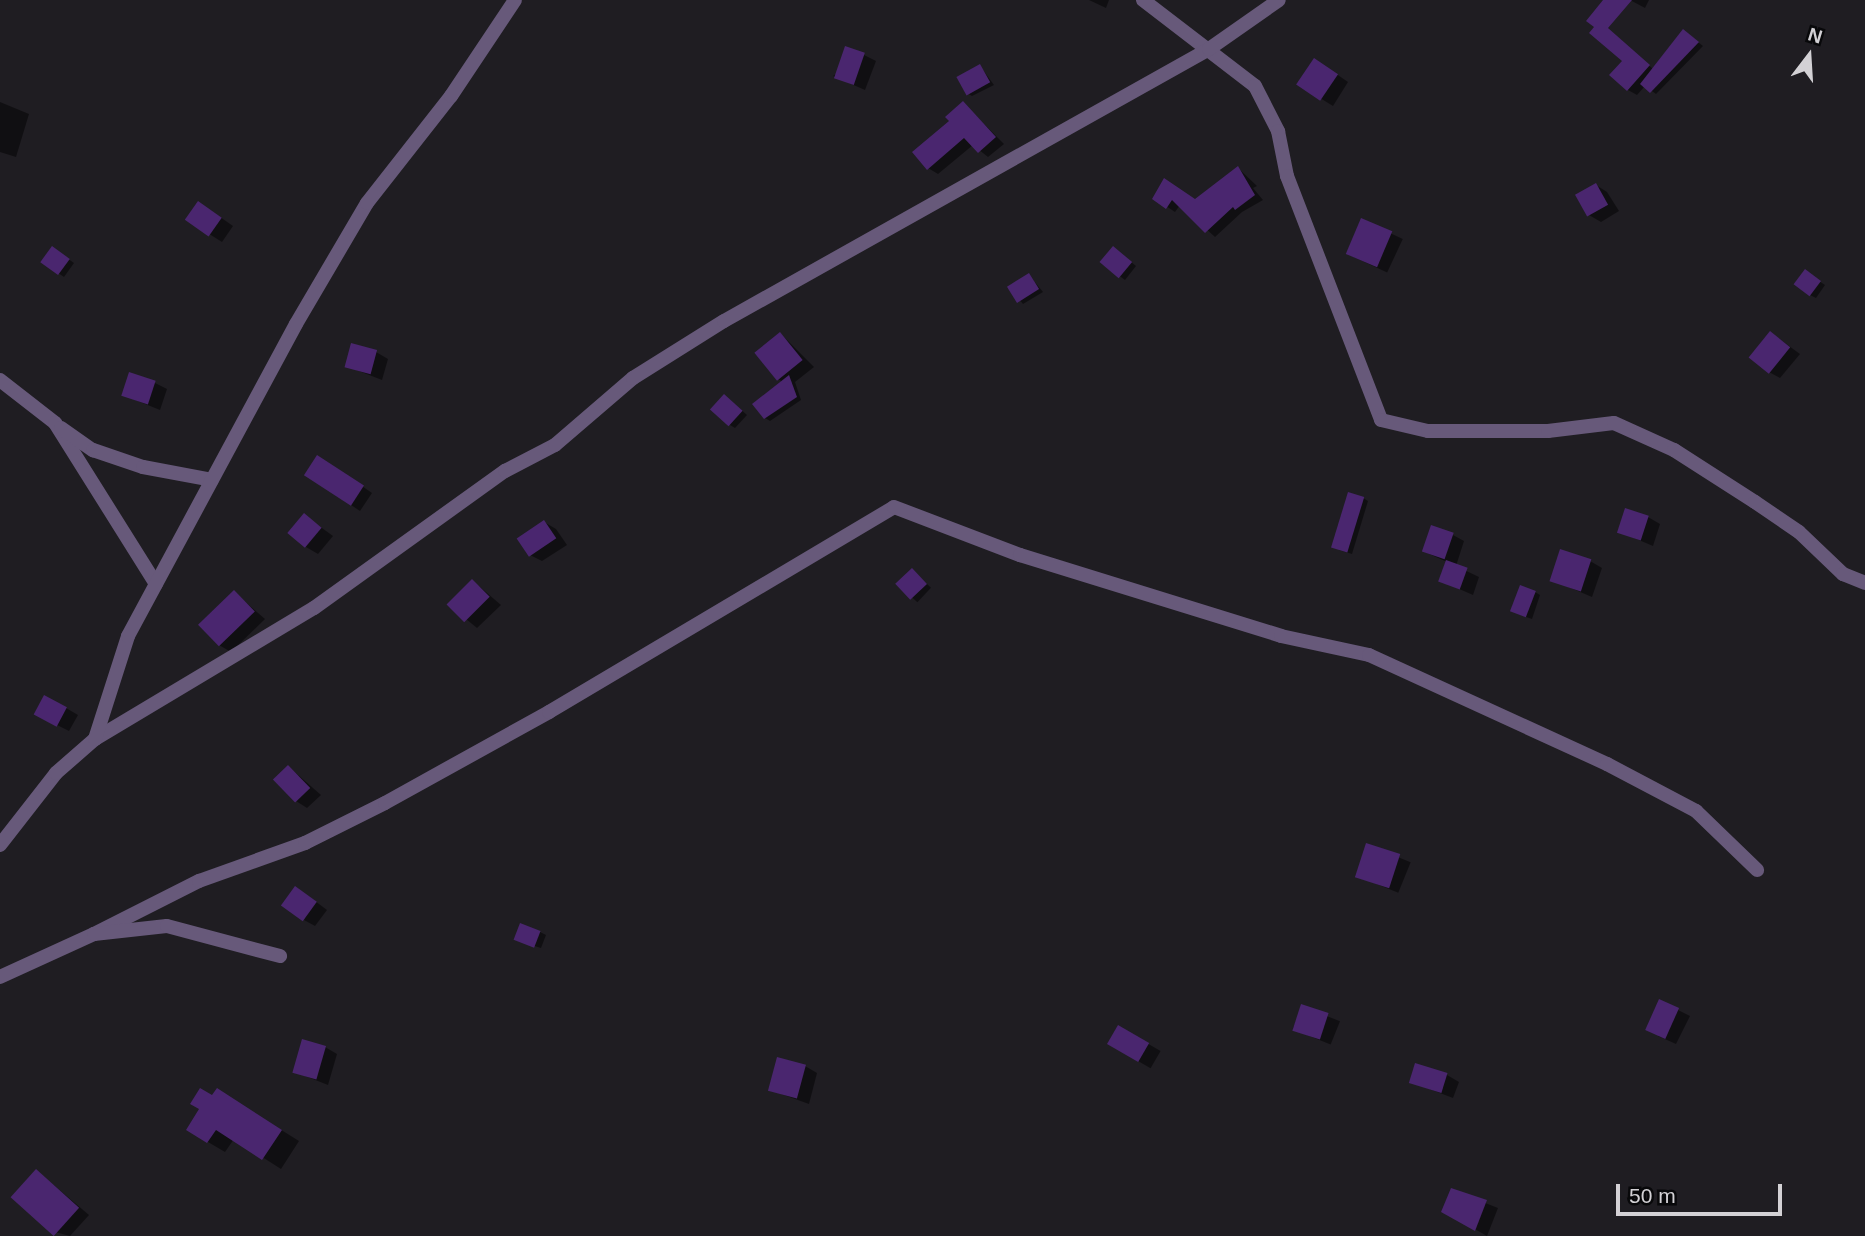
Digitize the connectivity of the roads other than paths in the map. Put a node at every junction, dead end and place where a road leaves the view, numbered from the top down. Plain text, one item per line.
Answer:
1 (515, 0) edge
2 (1143, 0) edge
3 (1279, 0) edge
4 (1209, 50) junction
5 (0, 380) edge
6 (55, 423) junction
7 (212, 480) junction
8 (1865, 583) edge
9 (156, 584) junction
10 (95, 739) junction
11 (0, 845) edge
12 (1758, 870) dead end
13 (94, 934) junction
14 (280, 956) dead end
15 (0, 977) edge

1 - 7 street
2 - 4 street
3 - 4 street
4 - 8 street
4 - 10 street
5 - 6 street
6 - 7 street
6 - 9 street
7 - 9 street
9 - 10 street
10 - 11 street
12 - 13 street
13 - 14 street
13 - 15 street

